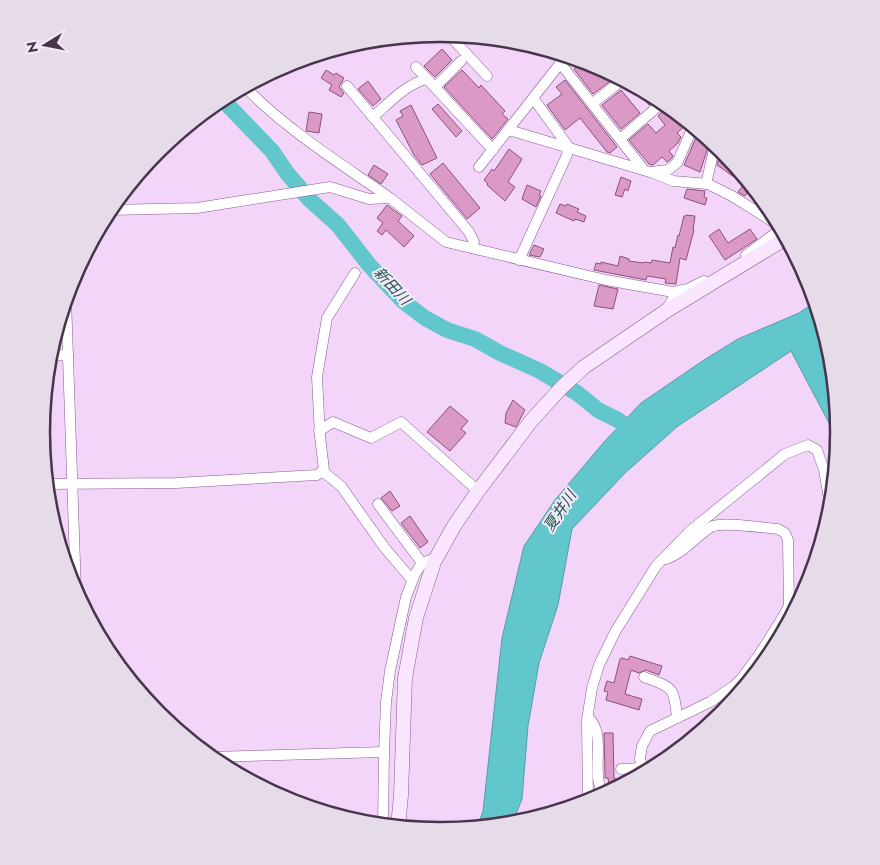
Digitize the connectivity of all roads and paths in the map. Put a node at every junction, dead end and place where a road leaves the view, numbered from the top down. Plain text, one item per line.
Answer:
1 (456, 43) edge
2 (461, 61) dead end
3 (561, 62) edge
4 (565, 63) edge
5 (416, 67) dead end
6 (487, 76) dead end
7 (427, 79) junction
8 (616, 85) edge
9 (346, 86) dead end
10 (435, 87) junction
11 (250, 92) edge
12 (533, 98) junction
13 (592, 104) junction
14 (656, 108) edge
15 (372, 117) junction
16 (509, 130) junction
17 (690, 134) edge
18 (620, 139) junction
19 (568, 146) junction
20 (493, 150) junction
21 (713, 154) edge
22 (479, 167) dead end
23 (647, 171) junction
24 (706, 184) junction
25 (390, 198) junction
26 (120, 210) edge
27 (765, 217) edge
28 (774, 232) edge
29 (780, 242) edge
30 (472, 248) junction
31 (519, 260) junction
32 (354, 274) dead end
33 (673, 292) junction
34 (666, 311) junction
35 (67, 320) edge
36 (68, 355) junction
37 (57, 356) edge
38 (319, 431) junction
39 (322, 471) junction
40 (72, 483) junction
41 (53, 484) edge
42 (827, 485) edge
43 (478, 491) junction
44 (378, 504) dead end
45 (436, 558) junction
46 (663, 559) junction
47 (422, 563) junction
48 (75, 569) edge
49 (412, 580) junction
50 (644, 677) dead end
51 (588, 717) junction
52 (677, 718) junction
53 (384, 752) junction
54 (223, 757) edge
55 (641, 766) edge
56 (621, 769) dead end
57 (634, 770) edge
58 (601, 787) edge
59 (588, 793) edge
60 (383, 818) edge
61 (399, 820) edge

1 - 6 street
2 - 10 street
3 - 12 street
4 - 13 street
5 - 7 street
7 - 10 street
7 - 15 street
8 - 13 street
9 - 15 street
10 - 20 street
11 - 25 street
12 - 16 street
12 - 19 street
13 - 18 street
14 - 18 street
15 - 30 street
16 - 19 street
16 - 20 street
17 - 23 street
18 - 23 street
19 - 23 street
19 - 31 street
20 - 22 street
21 - 24 street
23 - 24 street
24 - 27 street
25 - 26 street
25 - 30 street
28 - 33 street
29 - 34 street
30 - 31 street
31 - 33 street
32 - 38 street
33 - 34 street
34 - 43 street
35 - 36 street
36 - 37 street
36 - 40 street
38 - 39 street
38 - 43 street
39 - 40 street
39 - 49 street
40 - 41 street
40 - 48 street
42 - 46 street
43 - 45 street
44 - 47 street
45 - 47 street
45 - 61 street
46 - 51 street
46 - 52 street
47 - 49 street
49 - 53 street
50 - 52 street
51 - 58 street
51 - 59 street
52 - 55 street
53 - 54 street
53 - 60 street
56 - 57 street

